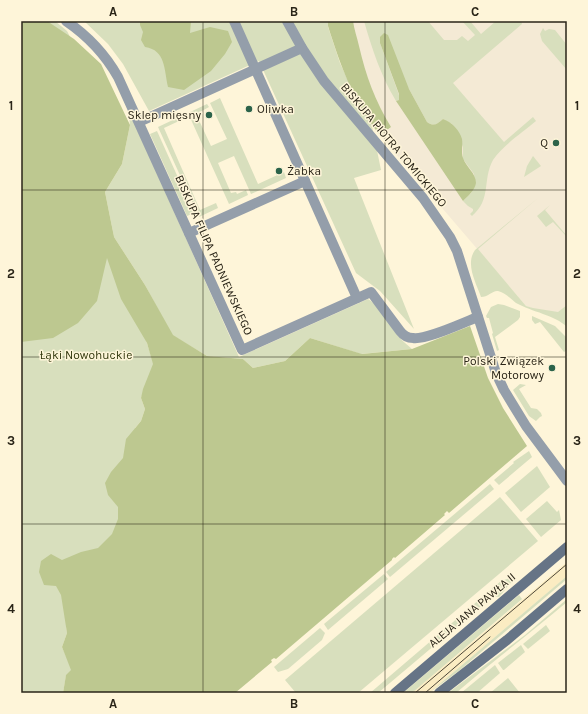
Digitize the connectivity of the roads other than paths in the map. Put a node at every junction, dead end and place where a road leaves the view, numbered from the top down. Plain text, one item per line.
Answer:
1 (66, 21) edge
2 (234, 21) edge
3 (287, 21) edge
4 (302, 48) junction
5 (254, 69) junction
6 (139, 122) junction
7 (305, 181) junction
8 (189, 234) junction
9 (357, 298) junction
10 (478, 317) junction
11 (567, 481) edge
12 (567, 546) edge
13 (567, 589) edge
14 (394, 693) edge
15 (439, 693) edge

1 - 6 street, BISKUPA FILIPA PADNIEWSKIEGO
2 - 5 street
3 - 4 street, BISKUPA PIOTRA TOMICKIEGO
4 - 5 street
4 - 10 street, BISKUPA PIOTRA TOMICKIEGO
5 - 6 street
5 - 7 street
6 - 8 street, BISKUPA FILIPA PADNIEWSKIEGO
7 - 8 street
7 - 9 street
8 - 9 street, BISKUPA FILIPA PADNIEWSKIEGO
9 - 10 street, BISKUPA FILIPA PADNIEWSKIEGO
10 - 11 street, BISKUPA PIOTRA TOMICKIEGO
12 - 14 main road, ALEJA JANA PAWŁA II
13 - 15 main road

